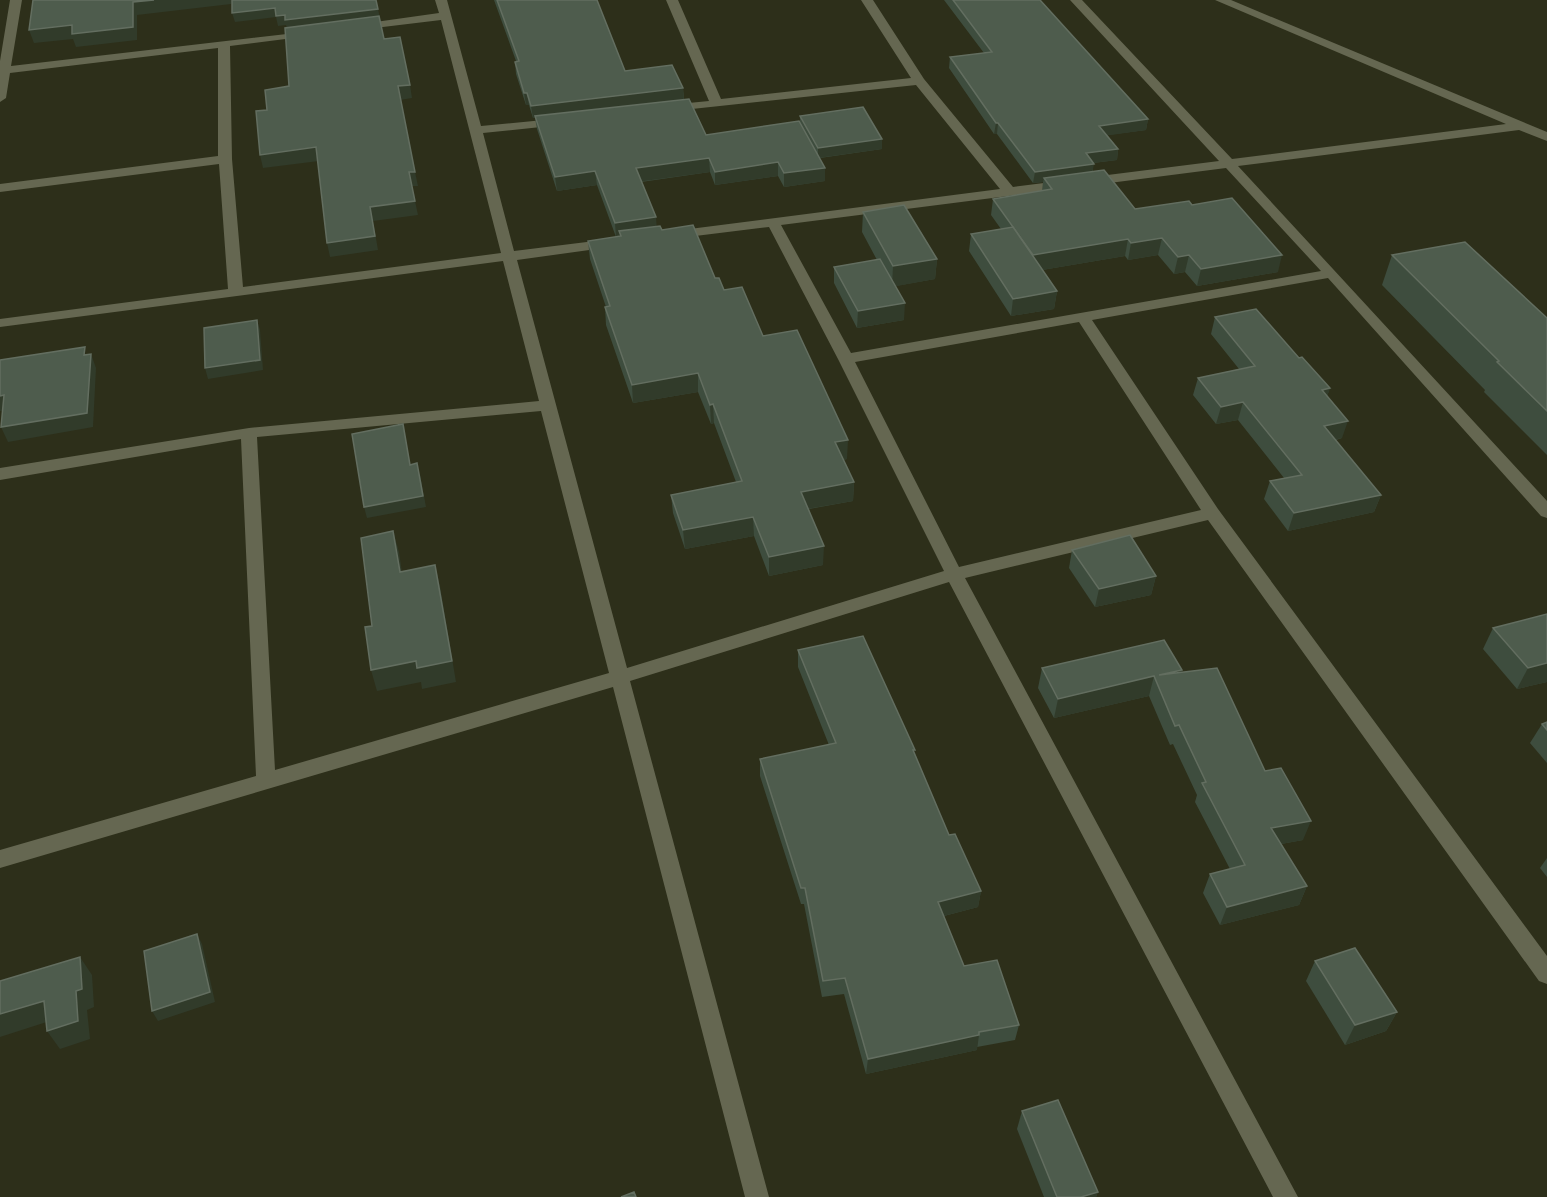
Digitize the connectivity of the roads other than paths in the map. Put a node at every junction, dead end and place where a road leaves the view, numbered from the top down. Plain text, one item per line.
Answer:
1 (16, 0) edge
2 (441, 0) edge
3 (672, 0) edge
4 (867, 0) edge
5 (1076, 0) edge
6 (1221, 0) edge
7 (446, 16) junction
8 (341, 29) edge
9 (317, 32) edge
10 (224, 43) junction
11 (4, 70) junction
12 (919, 81) junction
13 (0, 98) edge
14 (717, 104) junction
15 (660, 110) edge
16 (568, 120) edge
17 (1521, 126) junction
18 (476, 130) junction
19 (1547, 137) edge
20 (225, 159) junction
21 (1228, 163) junction
22 (0, 188) edge
23 (1009, 191) junction
24 (773, 222) junction
25 (658, 237) edge
26 (624, 241) edge
27 (509, 256) junction
28 (1331, 273) junction
29 (236, 293) junction
30 (1083, 317) junction
31 (0, 323) edge
32 (846, 359) junction
33 (549, 405) junction
34 (249, 433) junction
35 (0, 474) edge
36 (1547, 512) edge
37 (1212, 513) junction
38 (954, 574) junction
39 (621, 677) junction
40 (266, 781) junction
41 (0, 859) edge
42 (1547, 974) edge
43 (757, 1197) edge
44 (1286, 1197) edge

1 - 11 street
2 - 7 street
3 - 14 street
4 - 12 street
5 - 21 street
6 - 17 street
7 - 8 street
7 - 18 street
9 - 10 street
10 - 11 street
10 - 20 street
11 - 13 street
12 - 14 street
12 - 23 street
14 - 15 street
16 - 18 street
17 - 19 street
17 - 21 street
18 - 27 street
20 - 22 street
20 - 29 street
21 - 23 street
21 - 28 street
23 - 24 street
24 - 25 street
24 - 32 street
26 - 27 street
27 - 29 street
27 - 33 street
28 - 30 street
28 - 36 street
29 - 31 street
30 - 32 street
30 - 37 street
32 - 38 street
33 - 34 street
33 - 39 street
34 - 35 street
34 - 40 street
37 - 38 street
37 - 42 street
38 - 39 street
38 - 44 street
39 - 40 street
39 - 43 street
40 - 41 street

